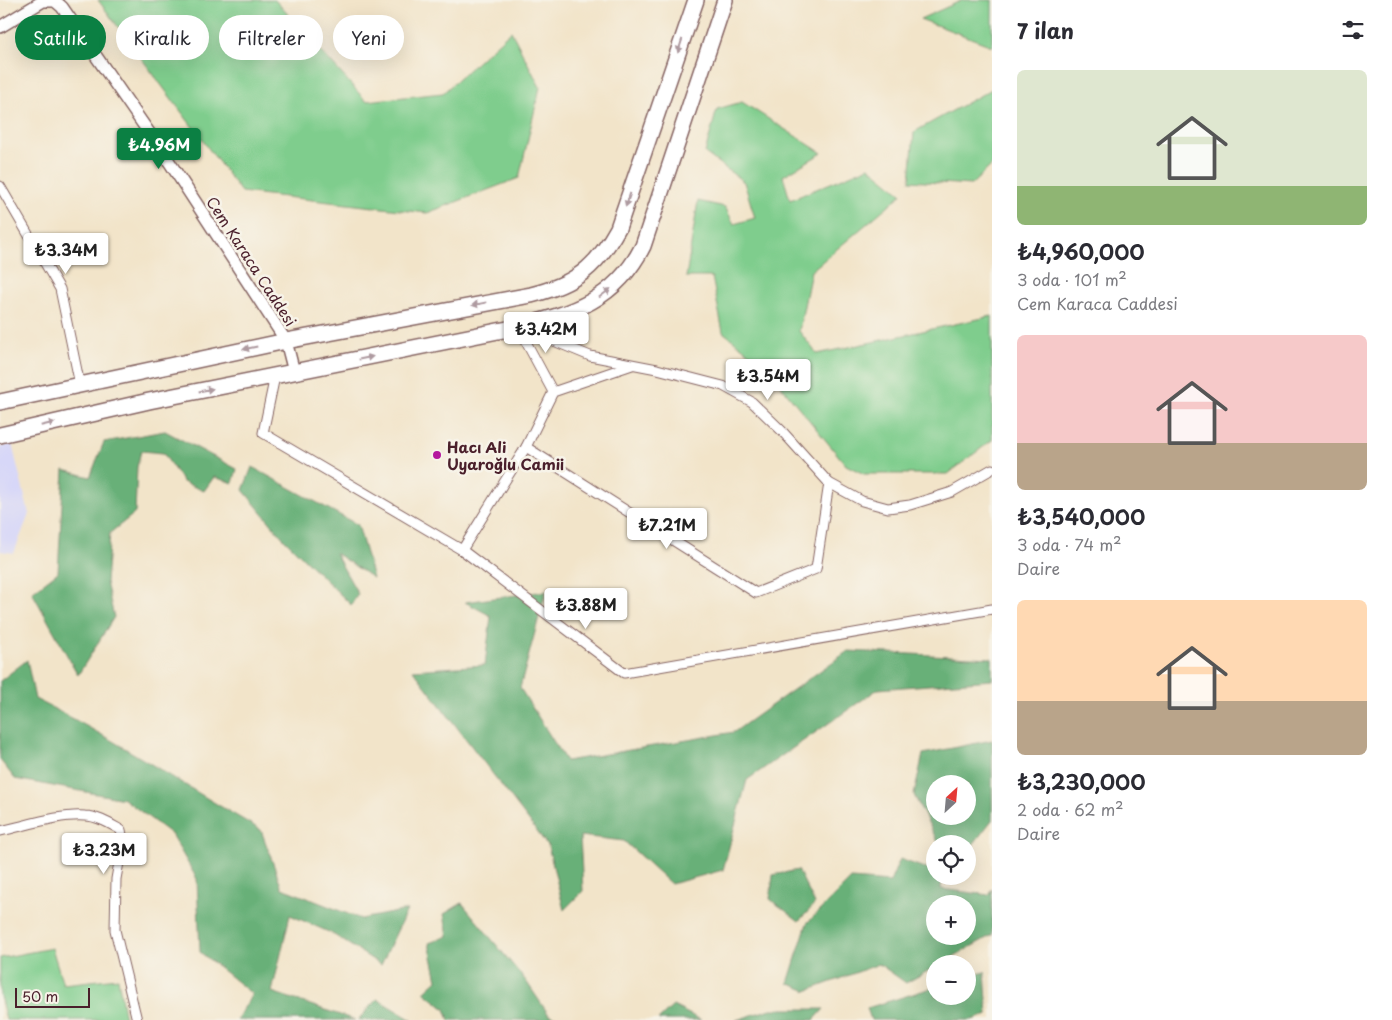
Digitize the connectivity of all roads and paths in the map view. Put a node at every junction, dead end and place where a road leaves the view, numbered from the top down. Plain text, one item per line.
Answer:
1 (696, 0) edge
2 (725, 0) edge
3 (0, 27) edge
4 (0, 186) edge
5 (518, 327) junction
6 (286, 341) junction
7 (634, 365) junction
8 (294, 372) junction
9 (275, 376) junction
10 (80, 385) junction
11 (553, 392) junction
12 (0, 402) edge
13 (0, 435) edge
14 (526, 447) junction
15 (992, 469) edge
16 (829, 483) junction
17 (462, 550) junction
18 (992, 609) edge
19 (0, 832) edge
20 (137, 1020) edge

1 -> 6 main road
5 -> 2 main road
3 - 6 street, Cem Karaca Caddesi
4 - 10 street
5 - 7 street
8 -> 5 main road
5 - 11 street
6 - 8 street, Cem Karaca Caddesi
6 -> 10 main road
7 - 11 street
7 - 16 street
8 - 9 main road
13 -> 9 main road
9 - 17 street
10 - 12 main road
11 - 14 street
14 - 16 street
14 - 17 street
15 - 16 street
17 - 18 street
19 - 20 street

